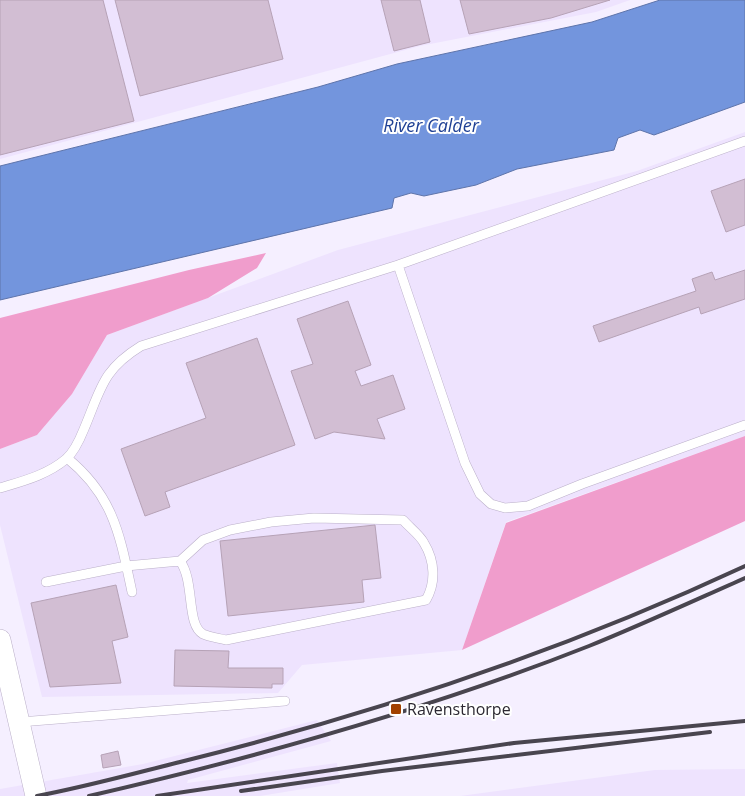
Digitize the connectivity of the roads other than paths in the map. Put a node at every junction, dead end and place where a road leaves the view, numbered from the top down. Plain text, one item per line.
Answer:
1 (745, 141) edge
2 (398, 265) junction
3 (745, 425) edge
4 (68, 458) junction
5 (0, 488) edge
6 (180, 561) junction
7 (126, 566) junction
8 (46, 582) dead end
9 (132, 592) dead end
10 (0, 640) edge
11 (284, 701) dead end
12 (20, 722) junction
13 (36, 796) edge

1 - 2 lane
2 - 3 lane
2 - 4 lane
4 - 5 lane
4 - 7 lane
6 - 6 lane
6 - 7 lane
7 - 8 lane
7 - 9 lane
10 - 12 street
11 - 12 lane
12 - 13 street

